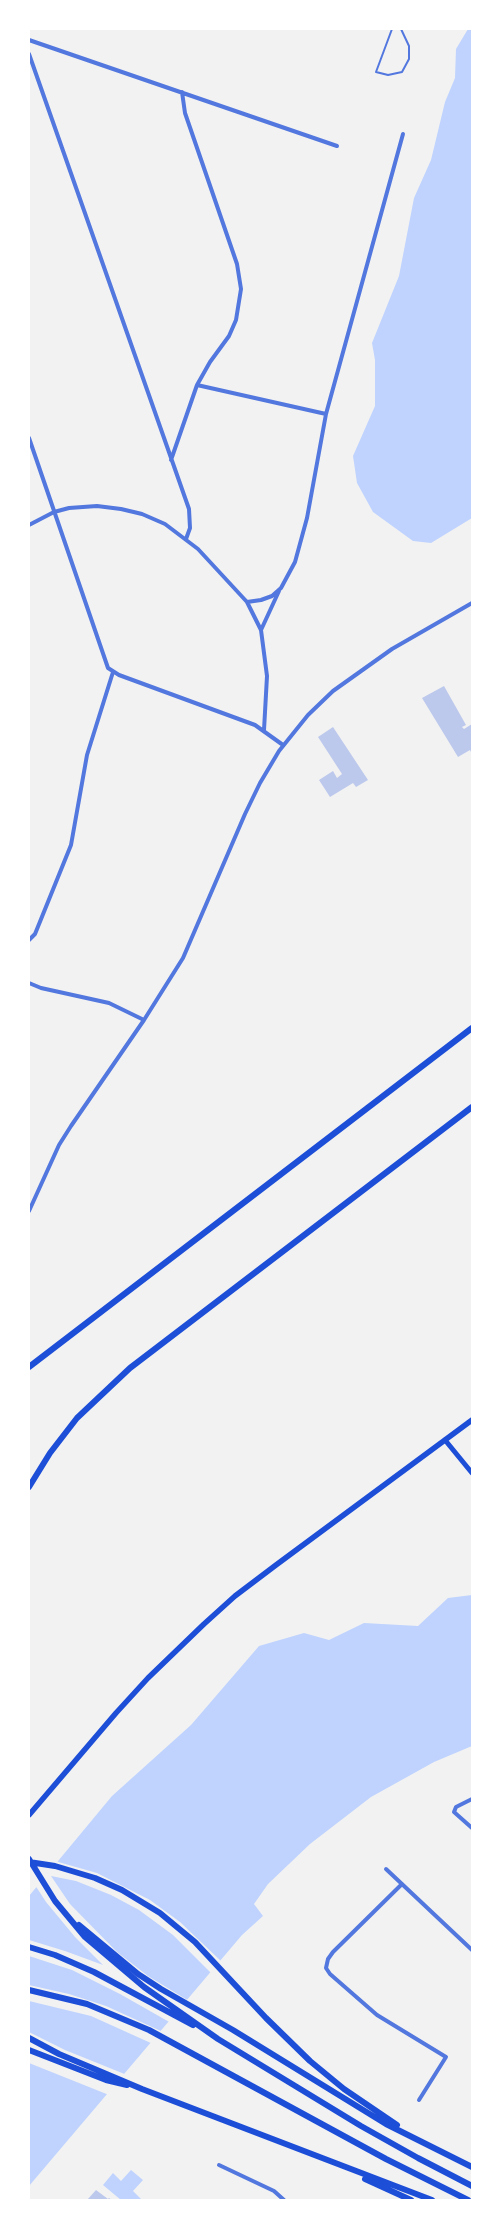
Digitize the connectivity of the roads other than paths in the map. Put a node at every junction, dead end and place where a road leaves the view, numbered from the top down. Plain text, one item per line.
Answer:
1 (392, 29) edge
2 (401, 29) edge
3 (29, 40) edge
4 (29, 54) edge
5 (182, 92) junction
6 (403, 134) dead end
7 (337, 146) dead end
8 (197, 385) junction
9 (326, 414) junction
10 (29, 438) edge
11 (171, 460) junction
12 (54, 512) junction
13 (29, 525) edge
14 (186, 539) junction
15 (281, 588) junction
16 (246, 602) junction
17 (472, 603) edge
18 (260, 630) junction
19 (113, 672) junction
20 (264, 730) junction
21 (283, 745) junction
22 (29, 940) edge
23 (29, 982) edge
24 (144, 1020) junction
25 (472, 1028) edge
26 (472, 1107) edge
27 (29, 1211) edge
28 (29, 1367) edge
29 (472, 1420) edge
30 (445, 1440) junction
31 (472, 1473) edge
32 (29, 1487) edge
33 (472, 1799) edge
34 (29, 1815) edge
35 (472, 1828) edge
36 (29, 1861) edge
37 (386, 1869) dead end
38 (402, 1884) junction
39 (62, 1911) junction
40 (29, 1947) edge
41 (472, 1950) edge
42 (29, 1990) edge
43 (29, 2038) edge
44 (221, 2041) junction
45 (29, 2050) edge
46 (142, 2089) junction
47 (418, 2100) dead end
48 (411, 2135) junction
49 (219, 2166) dead end
50 (472, 2167) edge
51 (346, 2169) junction
52 (472, 2186) edge
53 (284, 2200) edge
54 (411, 2200) edge
55 (432, 2200) edge
56 (468, 2200) edge

1 - 2 lane
3 - 5 street
4 - 11 street
5 - 7 street
5 - 8 street
6 - 9 street
8 - 9 street
8 - 11 street
9 - 15 street
10 - 12 street
11 - 14 street
12 - 13 street
12 - 14 street
12 - 19 street
14 - 16 street
15 - 16 street
15 - 18 street
16 - 18 street
17 - 21 street
18 - 20 street
19 - 20 street
19 - 22 street
20 - 21 street
21 - 24 street
23 - 24 street
24 - 27 street
25 - 28 highway
26 - 32 highway
29 - 30 main road
30 - 31 main road
30 - 34 main road
33 - 35 street
36 - 39 highway
36 - 48 highway
37 - 38 street
38 - 41 street
38 - 47 street
39 - 44 highway
39 - 48 highway
40 - 44 highway
42 - 56 highway
43 - 46 highway
44 - 52 highway
45 - 46 highway
46 - 51 highway
48 - 50 highway
49 - 53 street
51 - 54 highway
51 - 55 highway

